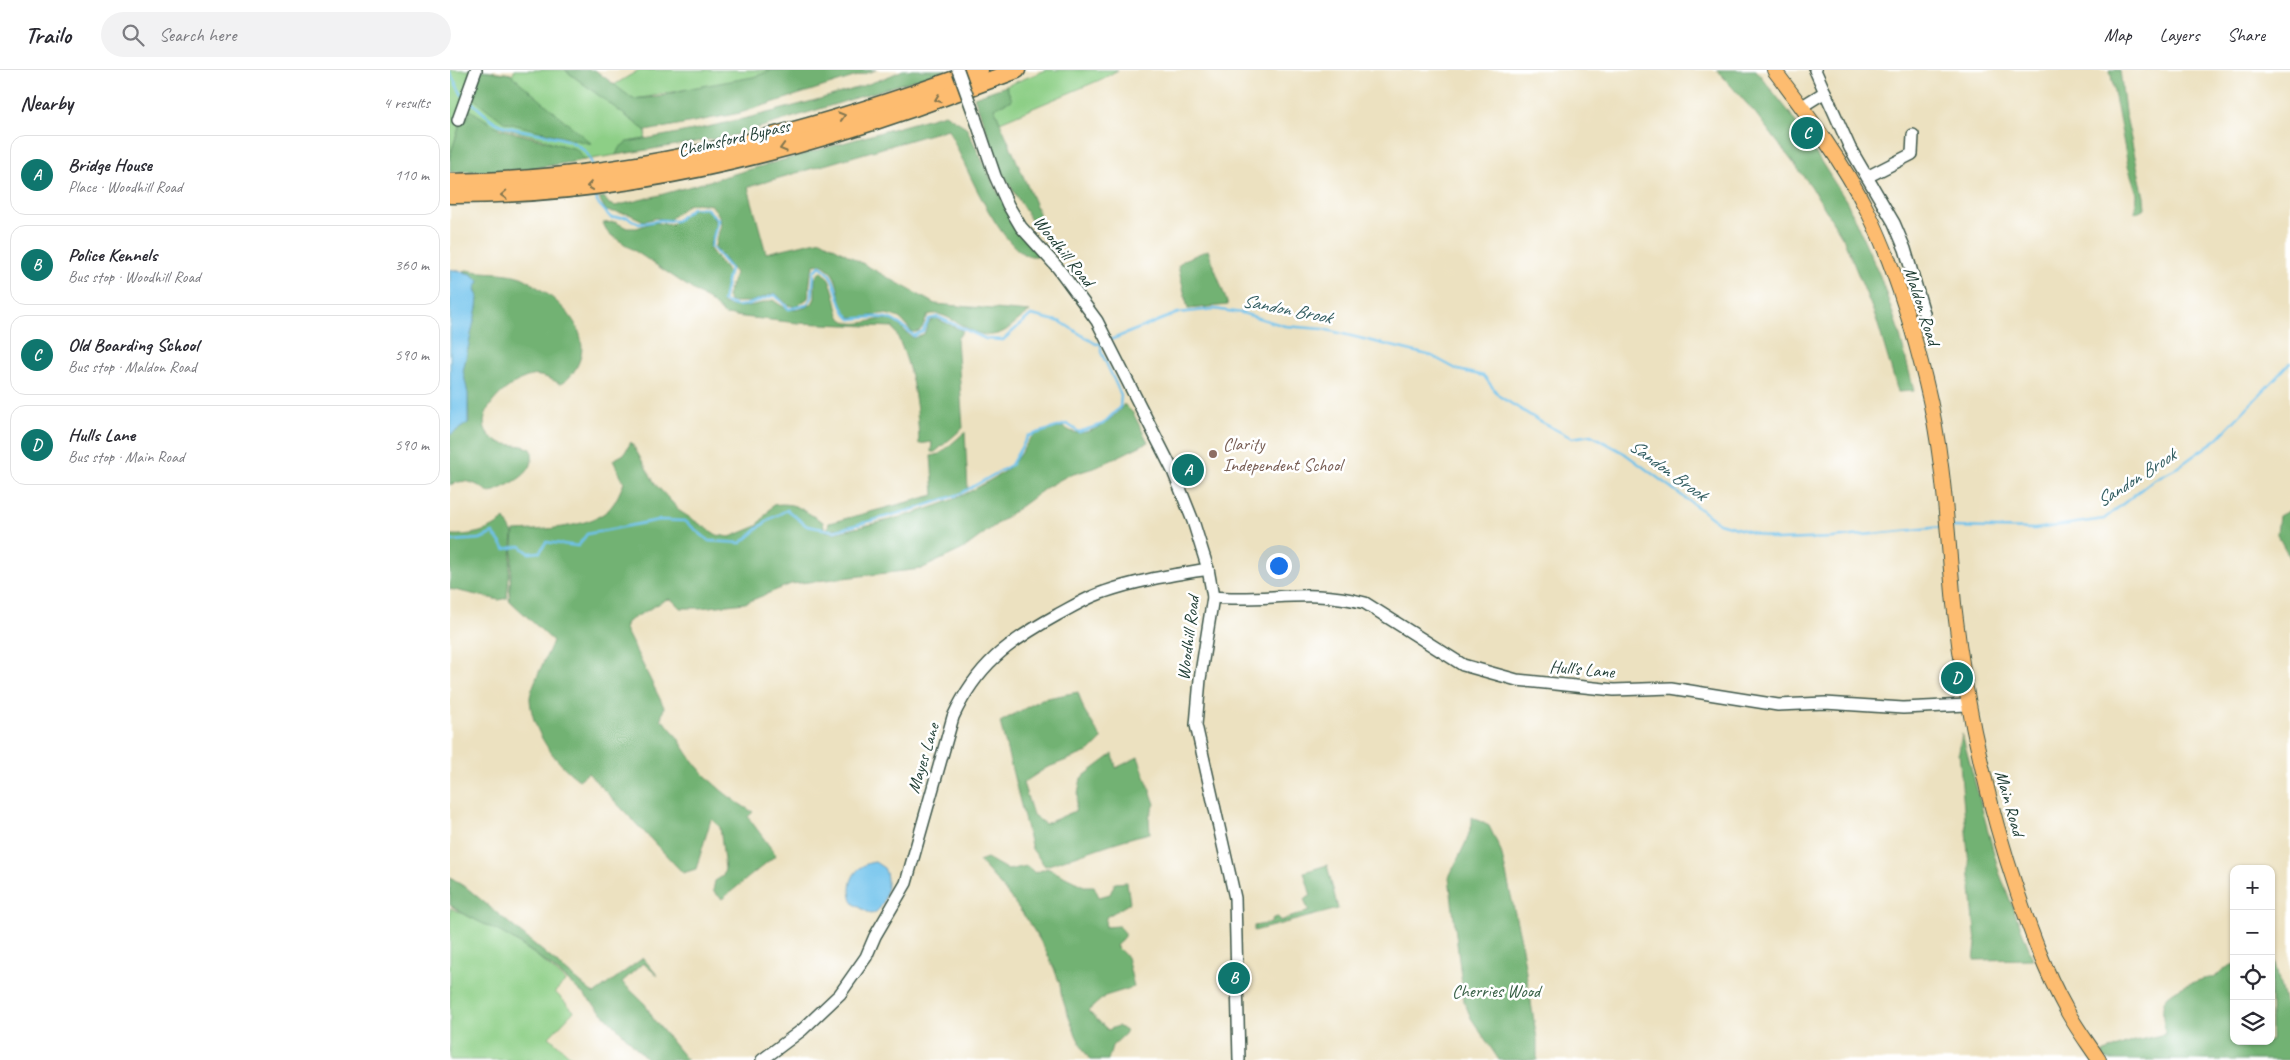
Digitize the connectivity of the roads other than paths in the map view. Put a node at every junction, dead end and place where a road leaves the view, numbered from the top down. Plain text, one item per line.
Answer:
1 (476, 70) edge
2 (958, 70) edge
3 (980, 70) edge
4 (1017, 70) edge
5 (1774, 70) edge
6 (1815, 70) edge
7 (1825, 92) junction
8 (1802, 107) junction
9 (458, 120) dead end
10 (1913, 135) dead end
11 (627, 175) junction
12 (1867, 177) junction
13 (450, 182) edge
14 (552, 184) junction
15 (450, 195) edge
16 (1924, 313) dead end
17 (1948, 537) joint
18 (1208, 569) junction
19 (1213, 597) junction
20 (1967, 705) junction
21 (762, 1060) edge
22 (1239, 1060) edge
23 (2099, 1060) edge

1 - 9 street
2 - 18 street, Woodhill Road, bridge
11 -> 3 highway, Chelmsford Bypass
4 -> 11 highway, Chelmsford Bypass
5 - 8 main road, Maldon Road
6 - 7 street, Maldon Road
7 - 8 street
7 - 12 street, Maldon Road
8 - 17 main road, Maldon Road
10 - 12 street
11 - 14 highway, Chelmsford Bypass
12 - 16 street, Maldon Road
13 - 14 highway, Chelmsford Bypass
14 -> 15 highway, Chelmsford Bypass
17 - 20 main road, Main Road
18 - 19 street, Woodhill Road
18 - 21 street, Mayes Lane
19 - 20 street, Hull's Lane
19 - 22 street, Woodhill Road
20 - 23 main road, Main Road

